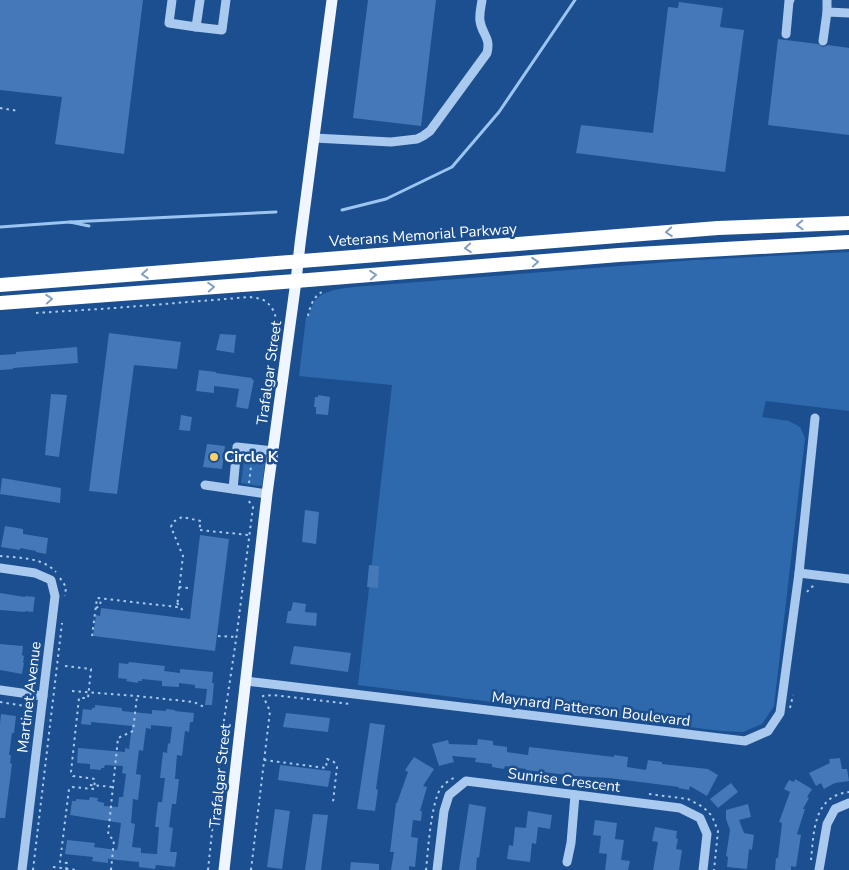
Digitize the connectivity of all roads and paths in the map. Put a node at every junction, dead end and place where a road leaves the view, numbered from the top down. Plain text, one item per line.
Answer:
1 (172, 0) edge
2 (200, 0) edge
3 (226, 0) edge
4 (332, 0) edge
5 (482, 0) edge
6 (790, 0) edge
7 (827, 0) edge
8 (827, 12) junction
9 (849, 13) edge
10 (196, 27) junction
11 (786, 34) dead end
12 (824, 41) dead end
13 (0, 108) edge
14 (19, 111) dead end
15 (314, 138) junction
16 (849, 223) edge
17 (849, 242) edge
18 (298, 261) junction
19 (296, 281) junction
20 (0, 285) edge
21 (0, 303) edge
22 (29, 313) dead end
23 (276, 347) dead end
24 (815, 418) dead end
25 (253, 449) junction
26 (273, 451) junction
27 (205, 485) dead end
28 (233, 489) junction
29 (248, 492) junction
30 (267, 494) junction
31 (249, 535) junction
32 (0, 556) edge
33 (0, 568) edge
34 (55, 570) dead end
35 (799, 573) junction
36 (849, 579) edge
37 (818, 584) dead end
38 (179, 586) junction
39 (188, 588) dead end
40 (807, 591) dead end
41 (177, 603) junction
42 (184, 612) dead end
43 (92, 636) dead end
44 (218, 636) dead end
45 (237, 637) junction
46 (65, 666) dead end
47 (246, 681) junction
48 (0, 690) edge
49 (72, 691) dead end
50 (88, 692) junction
51 (792, 695) dead end
52 (43, 696) junction
53 (137, 696) junction
54 (0, 702) edge
55 (355, 704) dead end
56 (35, 707) dead end
57 (204, 707) dead end
58 (789, 713) dead end
59 (264, 760) junction
60 (90, 785) dead end
61 (95, 785) junction
62 (113, 787) junction
63 (575, 795) junction
64 (333, 802) dead end
65 (849, 804) edge
66 (567, 862) dead end
67 (52, 867) dead end
68 (66, 869) edge
69 (22, 870) edge
70 (77, 870) edge
71 (111, 870) edge
72 (208, 870) edge
73 (224, 870) edge
74 (251, 870) edge
75 (437, 870) edge
76 (703, 870) edge
77 (819, 870) edge

1 - 10 street
2 - 10 street
3 - 10 street
4 - 15 main road, Trafalgar Street
5 - 15 street
6 - 11 street
7 - 8 street
8 - 9 street
8 - 12 street
13 - 14 path
15 - 18 main road, Trafalgar Street
16 -> 18 highway, Veterans Memorial Parkway
19 -> 17 highway
18 - 19 main road, Trafalgar Street
18 -> 20 highway, Veterans Memorial Parkway
21 -> 19 highway
19 - 26 main road, Trafalgar Street
22 - 23 path
24 - 35 street, Maynard Patterson Boulevard
25 - 26 street
25 - 28 street
25 - 29 path
26 - 30 main road, Trafalgar Street
27 - 28 street
28 - 29 street
29 - 30 street
29 - 31 path
30 - 47 main road, Trafalgar Street
31 - 38 path
31 - 45 path
32 - 34 path
33 - 52 street, Martinet Avenue
35 - 36 street
35 - 47 street, Maynard Patterson Boulevard
37 - 40 path
38 - 39 path
38 - 41 path
41 - 42 path
41 - 43 path
44 - 45 path
45 - 72 path
46 - 50 path
47 - 73 main road, Trafalgar Street
48 - 52 street
49 - 50 path
50 - 53 path
50 - 61 path
51 - 58 path
52 - 69 street, Martinet Avenue
53 - 57 path
53 - 62 path
54 - 56 path
55 - 59 path
59 - 64 path
59 - 74 path
60 - 61 path
61 - 62 path
61 - 68 path
62 - 71 path
63 - 66 street
63 - 75 street, Sunrise Crescent
63 - 76 street, Sunrise Crescent
65 - 77 street
67 - 68 path
68 - 70 path

